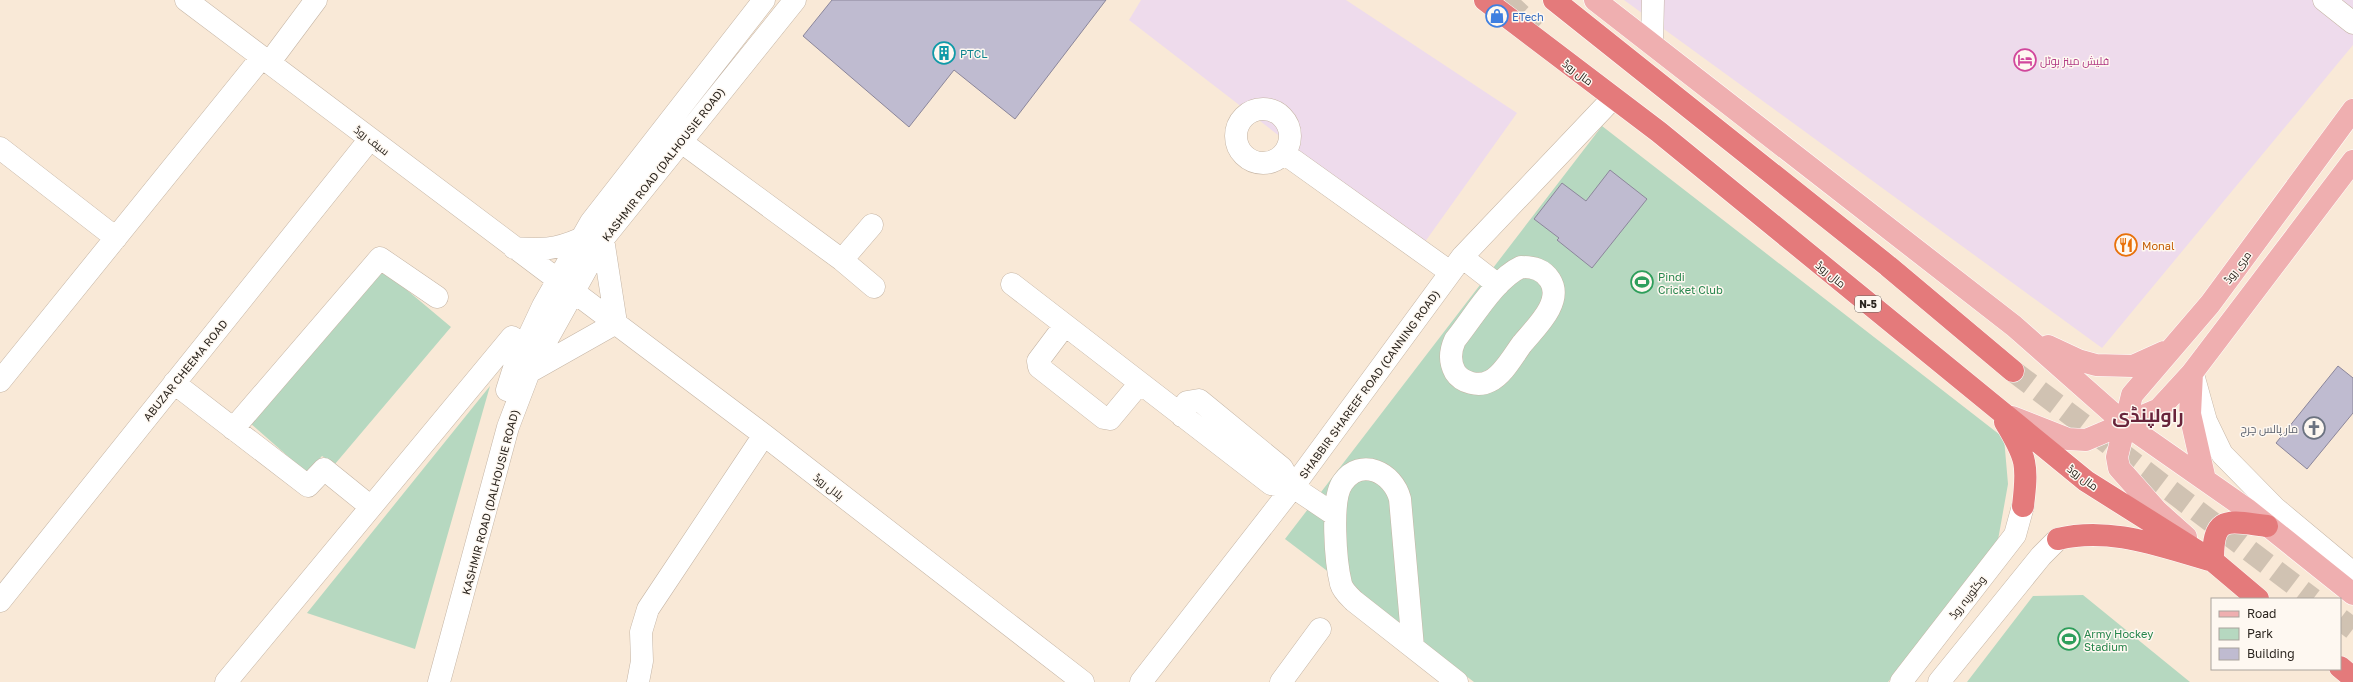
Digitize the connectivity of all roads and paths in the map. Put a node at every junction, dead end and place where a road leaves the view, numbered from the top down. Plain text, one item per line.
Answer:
1 (186, 0) edge
2 (316, 0) edge
3 (764, 0) edge
4 (795, 0) edge
5 (1485, 0) edge
6 (1554, 0) edge
7 (1595, 0) edge
8 (1653, 0) edge
9 (2324, 0) edge
10 (2353, 23) edge
11 (1652, 44) junction
12 (266, 60) junction
13 (1613, 98) junction
14 (2353, 110) edge
15 (370, 139) junction
16 (680, 140) junction
17 (0, 148) edge
18 (1285, 154) dead end
19 (2353, 161) edge
20 (872, 225) dead end
21 (116, 238) junction
22 (603, 238) junction
23 (580, 239) junction
24 (514, 248) junction
25 (842, 260) junction
26 (1456, 265) junction
27 (1012, 284) dead end
28 (1498, 285) junction
29 (565, 286) junction
30 (874, 287) dead end
31 (437, 297) dead end
32 (616, 323) junction
33 (1064, 325) junction
34 (2014, 326) junction
35 (512, 337) dead end
36 (2171, 349) junction
37 (2013, 371) tunnel mouth
38 (529, 372) junction
39 (2192, 373) junction
40 (0, 381) edge
41 (174, 383) junction
42 (1140, 383) junction
43 (1998, 411) junction
44 (2125, 424) junction
45 (233, 429) junction
46 (764, 435) junction
47 (2206, 480) junction
48 (1294, 487) junction
49 (2023, 506) joint
50 (371, 507) junction
51 (1335, 515) junction
52 (2267, 526) junction
53 (2058, 539) joint
54 (2213, 561) junction
55 (2353, 572) edge
56 (2353, 594) edge
57 (2257, 598) edge
58 (0, 601) edge
59 (1320, 630) dead end
60 (1412, 647) junction
61 (2341, 668) edge
62 (2353, 678) edge
63 (1453, 681) edge
64 (226, 682) edge
65 (425, 682) edge
66 (440, 682) edge
67 (638, 682) edge
68 (1083, 682) edge
69 (1141, 682) edge
70 (1281, 682) edge
71 (1901, 682) edge
72 (1939, 682) edge

1 - 12 street, سیف روڈ
2 - 12 street
3 - 23 street, KASHMIR ROAD (DALHOUSIE ROAD)
4 - 16 street, KASHMIR ROAD (DALHOUSIE ROAD)
5 - 13 highway, مال روڈ / N-5
6 - 37 highway
7 - 11 main road
8 - 11 street
9 - 10 street
11 - 34 main road
12 - 15 street, سیف روڈ
12 - 21 street
13 - 26 street, SHABBIR SHAREEF ROAD (CANNING ROAD)
13 - 43 highway, مال روڈ / N-5
14 - 36 main road, مری روڈ
15 - 24 street, سیف روڈ
15 - 41 street, ABUZAR CHEEMA ROAD
16 - 22 street, KASHMIR ROAD (DALHOUSIE ROAD)
16 - 25 street
17 - 21 street
18 - 26 street
19 - 39 main road
20 - 25 street
21 - 40 street
22 - 29 street, KASHMIR ROAD (DALHOUSIE ROAD)
22 - 32 street
23 - 24 street
23 - 29 street, KASHMIR ROAD (DALHOUSIE ROAD)
24 - 29 street, سیف روڈ
25 - 30 street
26 - 28 street
26 - 48 street, SHABBIR SHAREEF ROAD (CANNING ROAD)
27 - 33 street
28 - 28 street
29 - 32 street, ہلال روڈ
29 - 38 street, KASHMIR ROAD (DALHOUSIE ROAD)
29 - 65 street, KASHMIR ROAD (DALHOUSIE ROAD)
31 - 45 street
32 - 38 street
32 - 46 street, ہلال روڈ
33 - 42 street
33 - 42 street
34 - 36 main road
34 - 44 main road
35 - 50 street
36 - 44 main road, مری روڈ
38 - 66 street, KASHMIR ROAD (DALHOUSIE ROAD)
39 - 44 main road
39 - 47 main road
39 - 55 street
41 - 45 street
41 - 58 street, ABUZAR CHEEMA ROAD
42 - 48 street
43 - 44 main road
43 - 49 highway
43 - 54 highway, مال روڈ / N-5
44 - 47 main road
44 - 54 main road, مری روڈ
45 - 50 street
46 - 67 street
46 - 68 street, ہلال روڈ
47 - 52 main road
48 - 51 street
48 - 69 street, SHABBIR SHAREEF ROAD (CANNING ROAD)
49 - 71 street, وکٹوریہ روڈ
50 - 64 street
51 - 60 street
51 - 60 street
52 - 54 highway
52 - 56 main road
53 - 54 highway
53 - 72 street
54 - 57 highway, مال روڈ / N-5
59 - 70 street
60 - 63 street
61 - 62 highway

